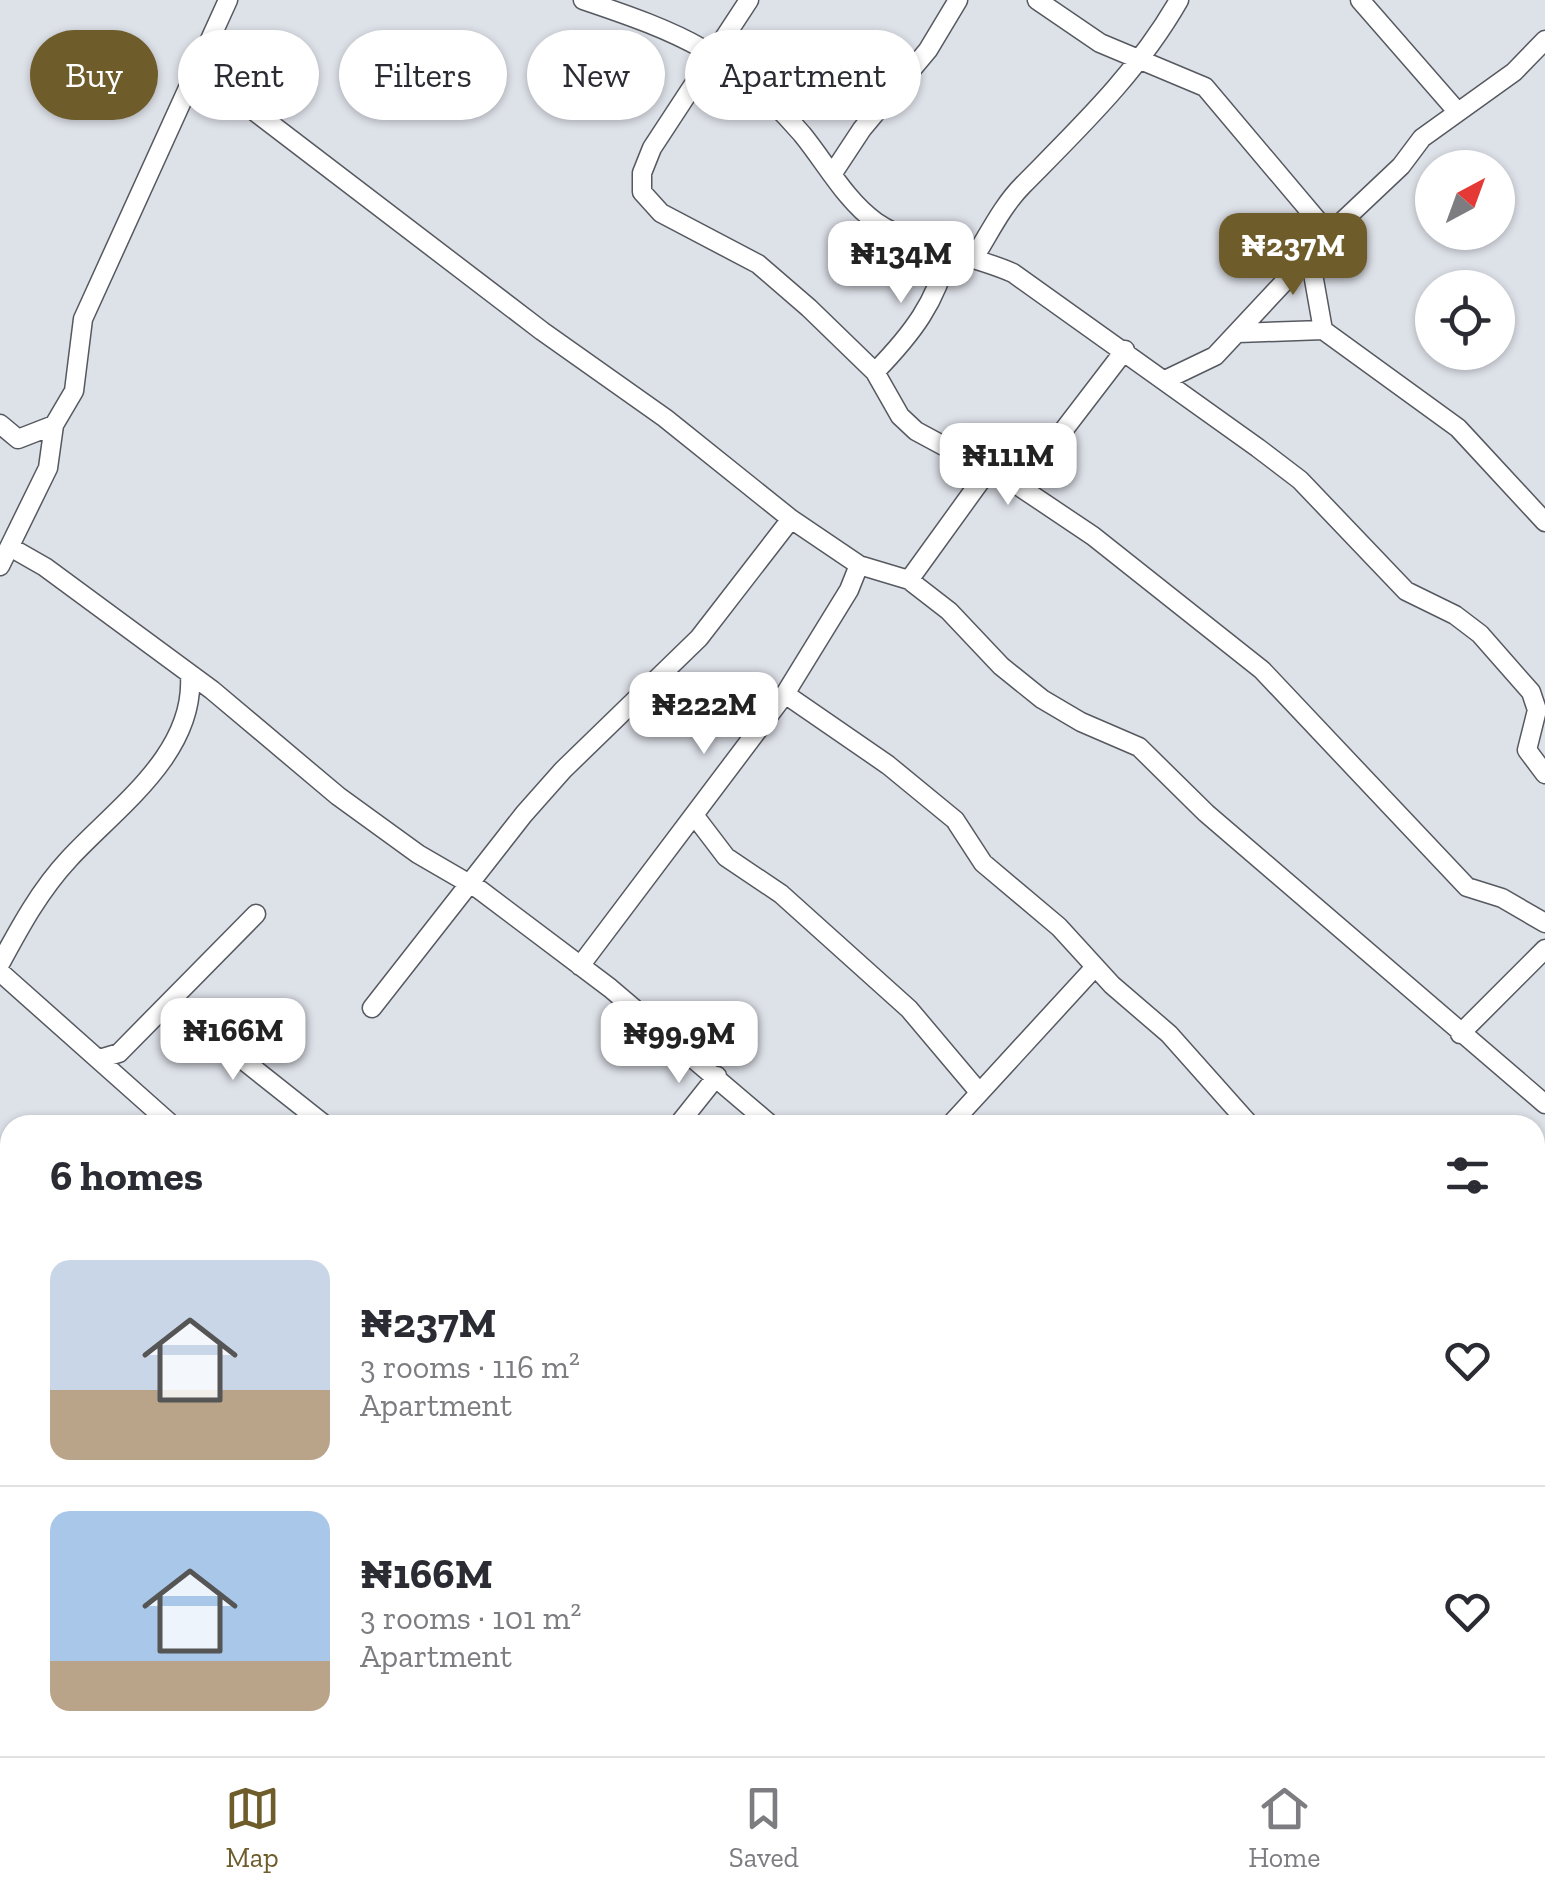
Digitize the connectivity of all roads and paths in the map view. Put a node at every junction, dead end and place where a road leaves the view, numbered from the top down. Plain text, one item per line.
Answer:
1 (228, 0) edge
2 (583, 0) edge
3 (749, 0) edge
4 (958, 0) edge
5 (1037, 0) edge
6 (1179, 0) edge
7 (1360, 0) edge
8 (215, 30) edge
9 (729, 30) edge
10 (685, 36) edge
11 (1545, 40) edge
12 (1141, 60) junction
13 (685, 98) edge
14 (1456, 110) junction
15 (178, 114) edge
16 (266, 120) edge
17 (787, 120) edge
18 (833, 174) junction
19 (1329, 234) junction
20 (948, 250) junction
21 (975, 256) junction
22 (1310, 257) junction
23 (1323, 330) junction
24 (1238, 333) junction
25 (1125, 350) junction
26 (875, 372) junction
27 (1165, 380) junction
28 (0, 424) edge
29 (54, 425) junction
30 (986, 472) junction
31 (1020, 487) junction
32 (791, 519) junction
33 (1545, 522) edge
34 (10, 547) junction
35 (0, 566) edge
36 (858, 566) junction
37 (909, 580) junction
38 (190, 676) junction
39 (785, 694) junction
40 (1545, 774) edge
41 (694, 815) junction
42 (470, 884) junction
43 (256, 914) dead end
44 (1545, 923) edge
45 (1545, 950) edge
46 (0, 964) edge
47 (580, 966) junction
48 (1095, 968) junction
49 (0, 972) edge
50 (171, 1003) junction
51 (372, 1008) dead end
52 (1460, 1034) junction
53 (99, 1059) junction
54 (717, 1076) junction
55 (979, 1092) junction
56 (1545, 1104) edge
57 (161, 1115) edge
58 (311, 1115) edge
59 (686, 1115) edge
60 (761, 1115) edge
61 (959, 1115) edge
62 (1240, 1115) edge

1 - 8 street
2 - 10 street
3 - 9 street
4 - 18 street
5 - 12 street
6 - 12 street
7 - 14 street
11 - 14 street
12 - 19 street
12 - 21 street
13 - 26 street
14 - 19 street
15 - 29 street
16 - 32 street
17 - 18 street
18 - 20 street
19 - 22 street
20 - 21 street
20 - 26 street
21 - 25 street
22 - 23 street
22 - 24 street
23 - 24 street
23 - 33 street
24 - 27 street
25 - 27 street
25 - 31 street
26 - 30 street
27 - 40 street
28 - 29 street
29 - 34 street
30 - 31 street
30 - 37 street
31 - 44 street
32 - 36 street
32 - 42 street
34 - 35 street
34 - 38 street
36 - 37 street
36 - 39 street
37 - 52 street
38 - 42 street
38 - 46 street
39 - 41 street
39 - 48 street
41 - 47 street
41 - 55 street
42 - 47 street
42 - 51 street
43 - 50 street
45 - 52 street
47 - 54 street
48 - 55 street
48 - 62 street
49 - 53 street
50 - 53 street
50 - 58 street
52 - 56 street
53 - 57 street
54 - 59 street
54 - 60 street
55 - 61 street

